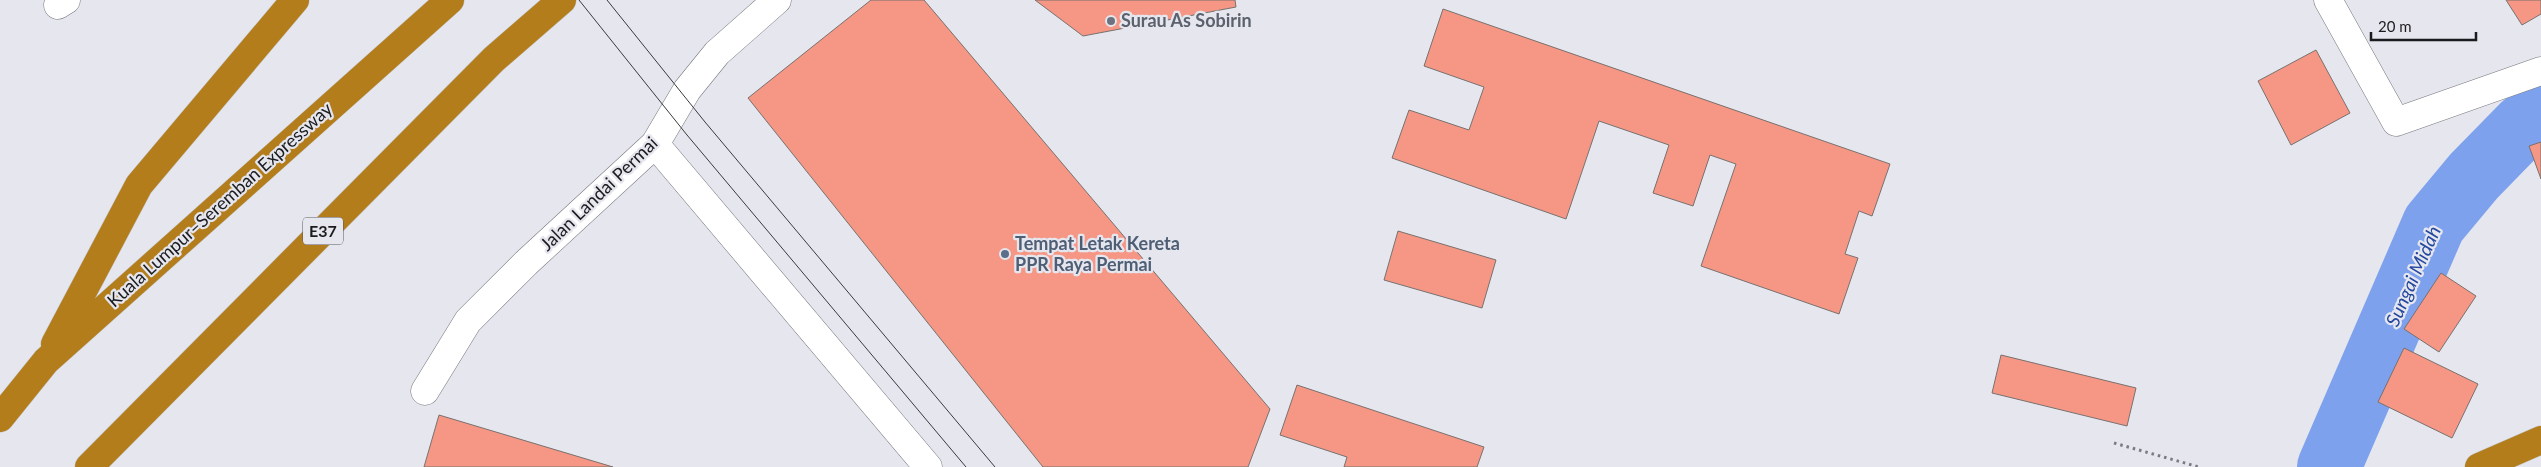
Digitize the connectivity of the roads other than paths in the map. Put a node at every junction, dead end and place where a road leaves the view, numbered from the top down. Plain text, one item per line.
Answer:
1 (296, 0) edge
2 (450, 0) edge
3 (562, 0) edge
4 (777, 0) edge
5 (2328, 0) edge
6 (2541, 71) edge
7 (655, 144) junction
8 (46, 361) junction
9 (425, 391) dead end
10 (0, 418) edge
11 (2541, 440) edge
12 (89, 467) edge
13 (928, 467) edge
14 (2479, 467) edge

1 - 8 highway
2 - 8 highway, Kuala Lumpur–Seremban Expressway
3 - 12 highway, E37
4 - 7 street, Jalan Landai Permai
5 - 6 street
7 - 9 street, Jalan Landai Permai
7 - 13 street
8 - 10 highway, Kuala Lumpur–Seremban Expressway
11 - 14 highway

